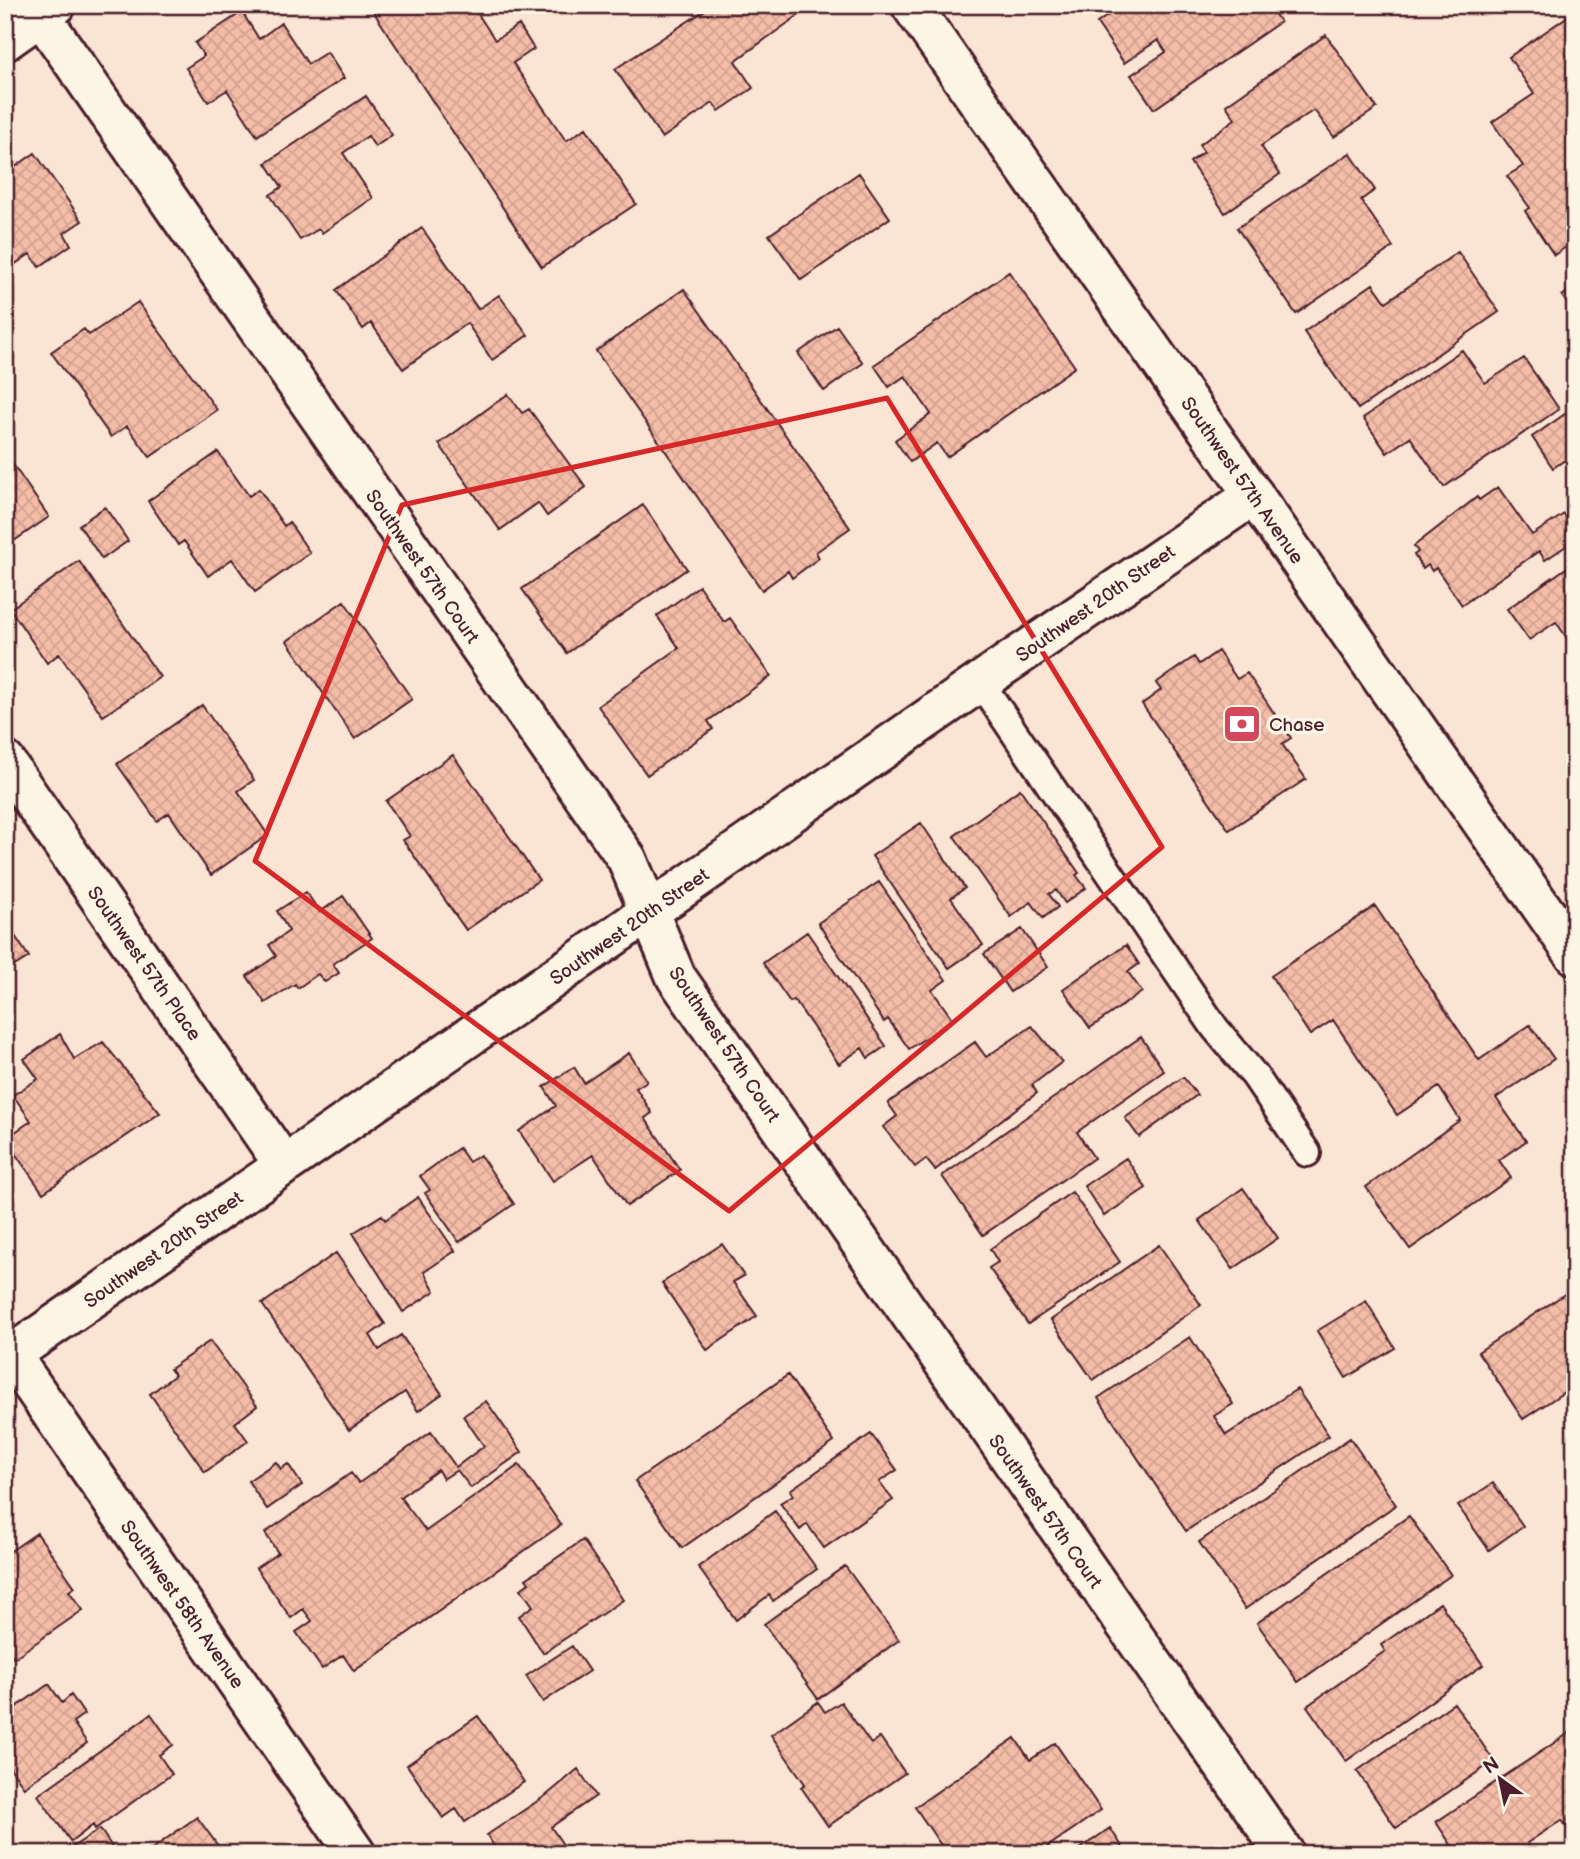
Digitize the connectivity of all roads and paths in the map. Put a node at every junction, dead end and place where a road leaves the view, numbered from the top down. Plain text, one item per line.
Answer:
1 (911, 5) edge
2 (49, 11) edge
3 (5, 41) edge
4 (1254, 495) junction
5 (980, 682) junction
6 (5, 761) edge
7 (649, 913) junction
8 (1575, 955) edge
9 (1307, 1153) dead end
10 (284, 1166) junction
11 (8, 1357) edge
12 (356, 1854) edge
13 (1285, 1854) edge

1 - 4 street, Southwest 57th Avenue
2 - 3 street
2 - 7 street, Southwest 57th Court
4 - 5 street, Southwest 20th Street
4 - 8 street, Southwest 57th Avenue
5 - 7 street, Southwest 20th Street
5 - 9 lane
6 - 10 street, Southwest 57th Place
7 - 10 street, Southwest 20th Street
7 - 13 street, Southwest 57th Court
10 - 11 street, Southwest 20th Street
11 - 12 street, Southwest 58th Avenue

